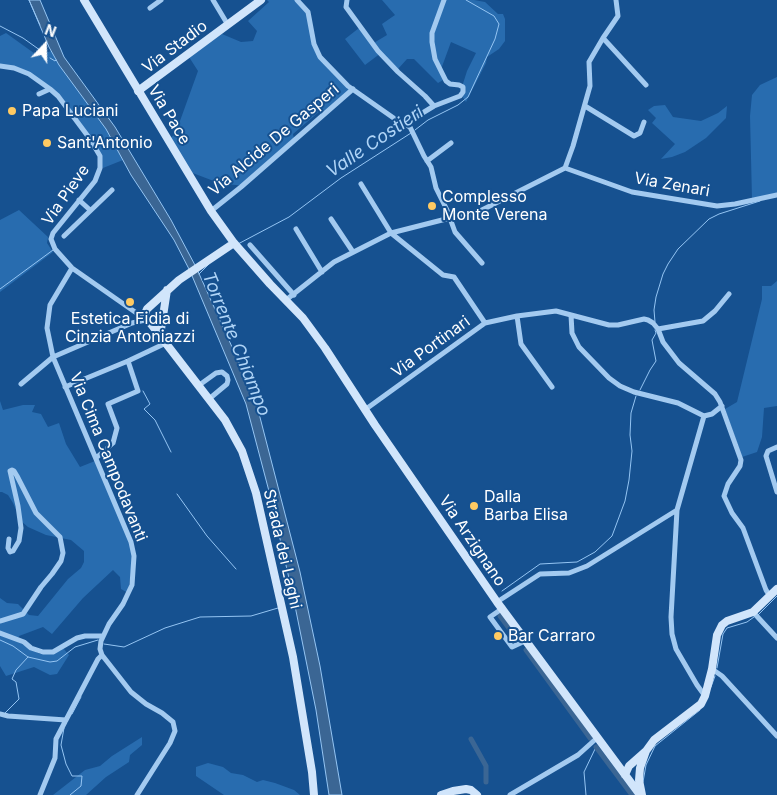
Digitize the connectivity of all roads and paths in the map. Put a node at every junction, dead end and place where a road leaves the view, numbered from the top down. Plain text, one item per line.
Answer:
1 (84, 0) edge
2 (161, 0) edge
3 (213, 0) edge
4 (262, 0) edge
5 (297, 0) edge
6 (347, 0) edge
7 (444, 0) edge
8 (616, 0) edge
9 (150, 8) dead end
10 (228, 25) junction
11 (604, 38) junction
12 (0, 66) edge
13 (646, 84) dead end
14 (50, 88) junction
15 (353, 89) junction
16 (138, 91) junction
17 (39, 94) dead end
18 (434, 106) junction
19 (585, 106) junction
20 (644, 122) dead end
21 (408, 125) junction
22 (451, 143) dead end
23 (428, 161) junction
24 (565, 168) junction
25 (360, 184) dead end
26 (112, 190) dead end
27 (777, 195) edge
28 (79, 200) junction
29 (90, 210) junction
30 (210, 211) junction
31 (450, 218) junction
32 (331, 219) dead end
33 (296, 229) dead end
34 (391, 233) junction
35 (64, 236) dead end
36 (234, 243) junction
37 (250, 245) dead end
38 (353, 252) junction
39 (482, 263) dead end
40 (72, 268) junction
41 (322, 272) junction
42 (167, 290) junction
43 (729, 294) dead end
44 (294, 295) junction
45 (286, 300) junction
46 (129, 308) junction
47 (136, 314) junction
48 (571, 315) junction
49 (148, 316) junction
50 (163, 316) junction
51 (517, 316) junction
52 (132, 323) junction
53 (485, 323) junction
54 (658, 329) junction
55 (160, 336) junction
56 (166, 343) junction
57 (53, 357) junction
58 (128, 361) junction
59 (20, 384) dead end
60 (198, 386) junction
61 (65, 387) junction
62 (552, 387) dead end
63 (209, 399) junction
64 (722, 406) junction
65 (366, 409) junction
66 (704, 416) junction
67 (777, 447) edge
68 (96, 458) junction
69 (777, 492) edge
70 (677, 510) junction
71 (9, 539) dead end
72 (777, 588) edge
73 (770, 596) junction
74 (500, 605) junction
75 (753, 612) junction
76 (0, 621) edge
77 (0, 633) edge
78 (103, 636) junction
79 (777, 638) edge
80 (526, 640) junction
81 (102, 655) junction
82 (712, 669) junction
83 (705, 696) junction
84 (0, 714) edge
85 (66, 720) junction
86 (777, 736) edge
87 (598, 737) junction
88 (646, 751) junction
89 (611, 755) junction
90 (632, 763) junction
91 (640, 768) junction
92 (625, 775) junction
93 (40, 795) edge
94 (137, 795) edge
95 (314, 795) edge
96 (441, 795) edge
97 (477, 795) edge
98 (510, 795) edge
99 (641, 795) edge

1 - 16 street, Via Pace
2 - 9 street
3 - 10 street, Via Stadio
4 - 10 street, Via Stadio
5 - 15 street
6 - 18 street
7 - 18 street
8 - 11 street
10 - 16 street, Via Stadio
11 - 13 street
11 - 19 street
12 - 14 street, Via Pieve
14 - 17 street
14 - 28 street, Via Pieve
15 - 21 street
15 - 30 street, Via Alcide De Gasperi
16 - 30 street, Via Pace
18 - 21 street
19 - 20 street
19 - 24 street
21 - 23 street
22 - 23 street
23 - 31 street
24 - 27 street, Via Zenari
24 - 31 street
25 - 34 street
26 - 29 street
28 - 29 street
28 - 40 street, Via Pieve
29 - 35 street
30 - 36 street, Via Pace
31 - 34 street
31 - 39 street
32 - 38 street
33 - 41 street
34 - 38 street
34 - 53 street
36 - 42 street
36 - 45 street, Via Pace
37 - 44 street
38 - 41 street
40 - 46 street
40 - 57 street, Via Cima Campodavanti
41 - 44 street
42 - 49 street
42 - 50 street
43 - 54 street
44 - 45 street
45 - 65 street, Via Arzignano
46 - 47 street
46 - 49 street
47 - 49 street
47 - 52 street
48 - 51 street, Via Portinari
48 - 54 street, Via Portinari
48 - 66 street
49 - 50 street
49 - 50 street
49 - 52 street
49 - 55 street, Strada dei Laghi
50 - 55 street
51 - 53 street, Via Portinari
51 - 62 street
52 - 57 street
53 - 65 street, Via Portinari
54 - 64 street
55 - 56 street, Strada dei Laghi
56 - 58 street
56 - 60 street, Strada dei Laghi
57 - 59 street
57 - 61 street, Via Cima Campodavanti
58 - 61 street
58 - 68 street
60 - 63 street, Strada dei Laghi
60 - 63 street
61 - 68 street, Via Cima Campodavanti
63 - 95 street, Strada dei Laghi
64 - 66 street
64 - 73 street
65 - 74 street, Via Arzignano
66 - 70 street
67 - 69 street
68 - 78 street, Via Cima Campodavanti
70 - 74 street
70 - 83 street
71 - 76 street
72 - 73 street
73 - 75 street
74 - 80 street, Via Arzignano
74 - 80 street
75 - 79 street
75 - 82 street
77 - 78 street
78 - 81 street, Via Cima Campodavanti
80 - 87 street, Via Arzignano
81 - 85 street
81 - 94 street
82 - 83 street
82 - 86 street
83 - 88 street
84 - 85 street
85 - 93 street
87 - 89 street, Via Arzignano
87 - 98 street
88 - 90 street
88 - 91 street
89 - 90 street
89 - 92 street, Via Arzignano
90 - 92 street
91 - 92 street
91 - 99 street
92 - 99 street, Via Arzignano
96 - 97 street

